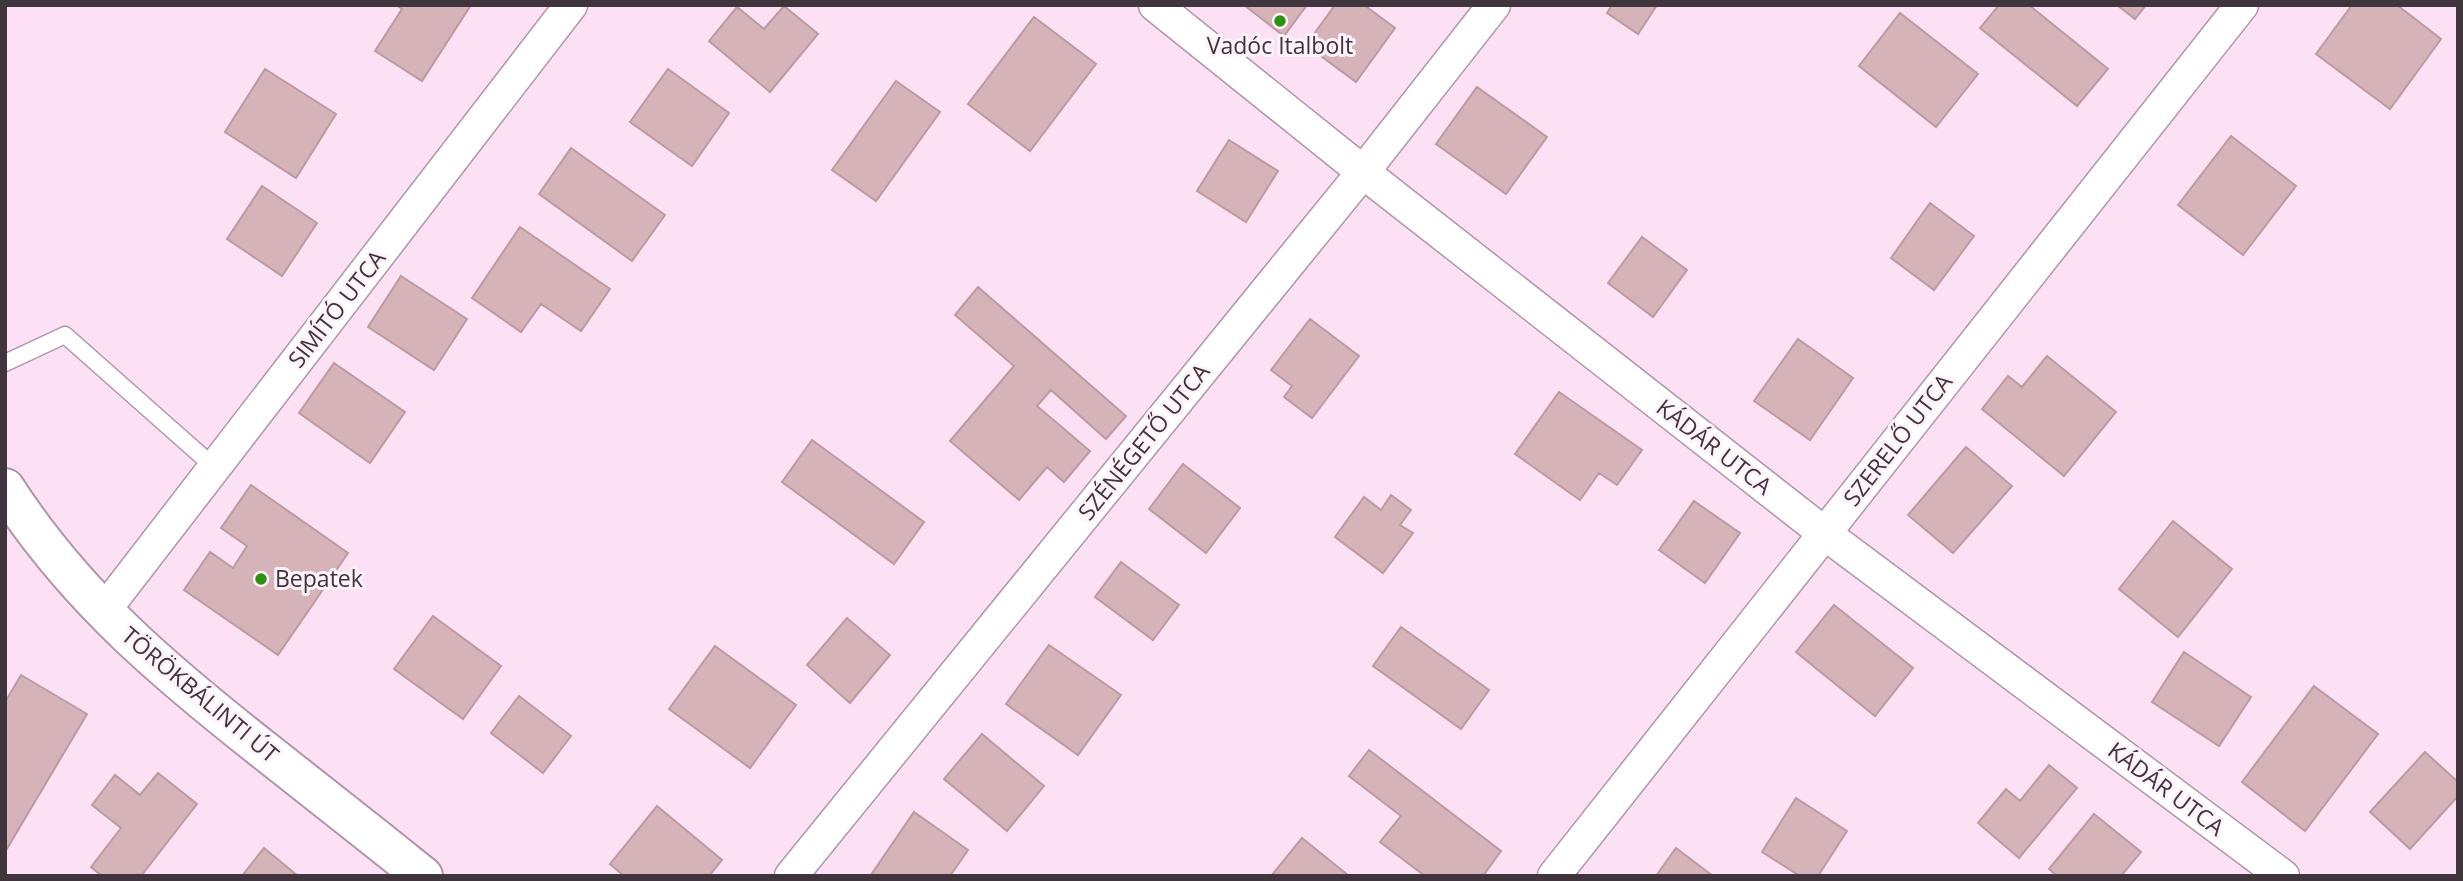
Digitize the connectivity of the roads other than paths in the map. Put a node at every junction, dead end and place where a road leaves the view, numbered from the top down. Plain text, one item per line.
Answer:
1 (571, 5) edge
2 (1155, 5) edge
3 (1494, 5) edge
4 (2242, 5) edge
5 (1363, 173) junction
6 (5, 363) edge
7 (214, 467) junction
8 (5, 488) edge
9 (1824, 533) junction
10 (103, 612) junction
11 (424, 876) edge
12 (791, 876) edge
13 (1555, 876) edge
14 (2283, 876) edge

1 - 7 street, SIMÍTÓ UTCA
2 - 5 street, KÁDÁR UTCA
3 - 5 street, SZÉNÉGETŐ UTCA
4 - 9 street, SZERELŐ UTCA
5 - 9 street, KÁDÁR UTCA
5 - 12 street, SZÉNÉGETŐ UTCA
6 - 7 lane
7 - 10 street, SIMÍTÓ UTCA
8 - 10 main road, TÖRÖKBÁLINTI ÚT
9 - 13 street, SZERELŐ UTCA
9 - 14 street, KÁDÁR UTCA
10 - 11 main road, TÖRÖKBÁLINTI ÚT

